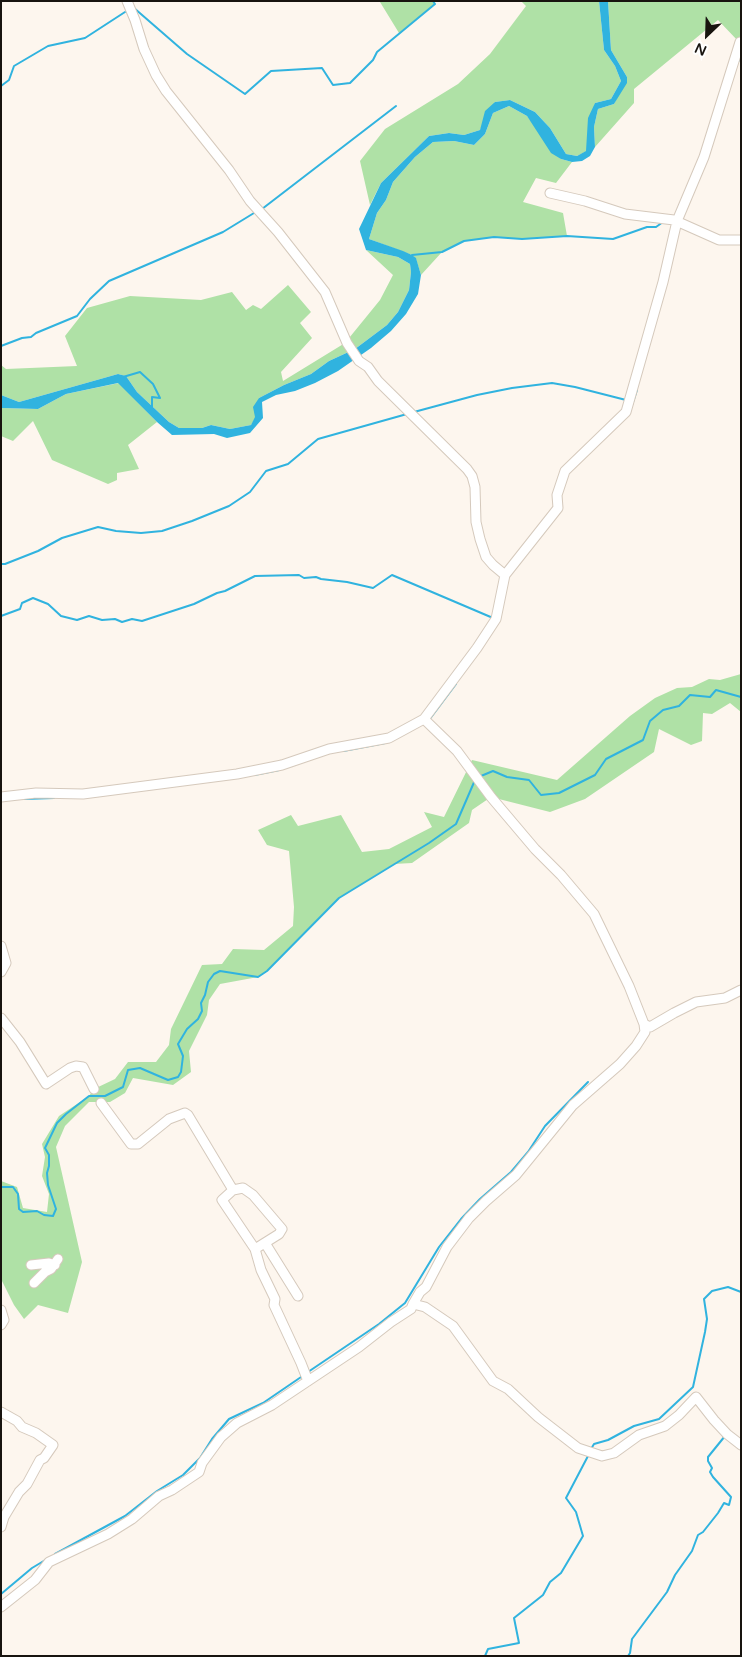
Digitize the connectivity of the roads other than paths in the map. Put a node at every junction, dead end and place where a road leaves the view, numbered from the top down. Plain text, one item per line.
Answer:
1 (127, 1) edge
2 (740, 42) edge
3 (550, 193) dead end
4 (677, 221) junction
5 (741, 240) edge
6 (505, 576) junction
7 (424, 719) junction
8 (1, 797) edge
9 (1, 946) edge
10 (1, 972) edge
11 (741, 990) edge
12 (1, 1018) edge
13 (644, 1024) junction
14 (94, 1089) dead end
15 (101, 1103) dead end
16 (233, 1190) junction
17 (265, 1243) junction
18 (256, 1249) junction
19 (31, 1265) dead end
20 (34, 1283) dead end
21 (298, 1296) dead end
22 (413, 1304) junction
23 (1, 1310) edge
24 (1, 1325) edge
25 (308, 1381) junction
26 (1, 1412) edge
27 (741, 1445) edge
28 (1, 1527) edge
29 (1, 1607) edge

1 - 6 street
2 - 4 street
3 - 4 street
4 - 5 street
4 - 6 street
6 - 7 street
7 - 8 street
7 - 13 street
9 - 10 street
11 - 13 street
12 - 14 street
13 - 22 street
15 - 16 street
16 - 17 street
16 - 18 street
17 - 18 street
17 - 21 street
18 - 25 street
19 - 20 street
22 - 25 street
22 - 27 street
23 - 24 street
25 - 29 street
26 - 28 street

